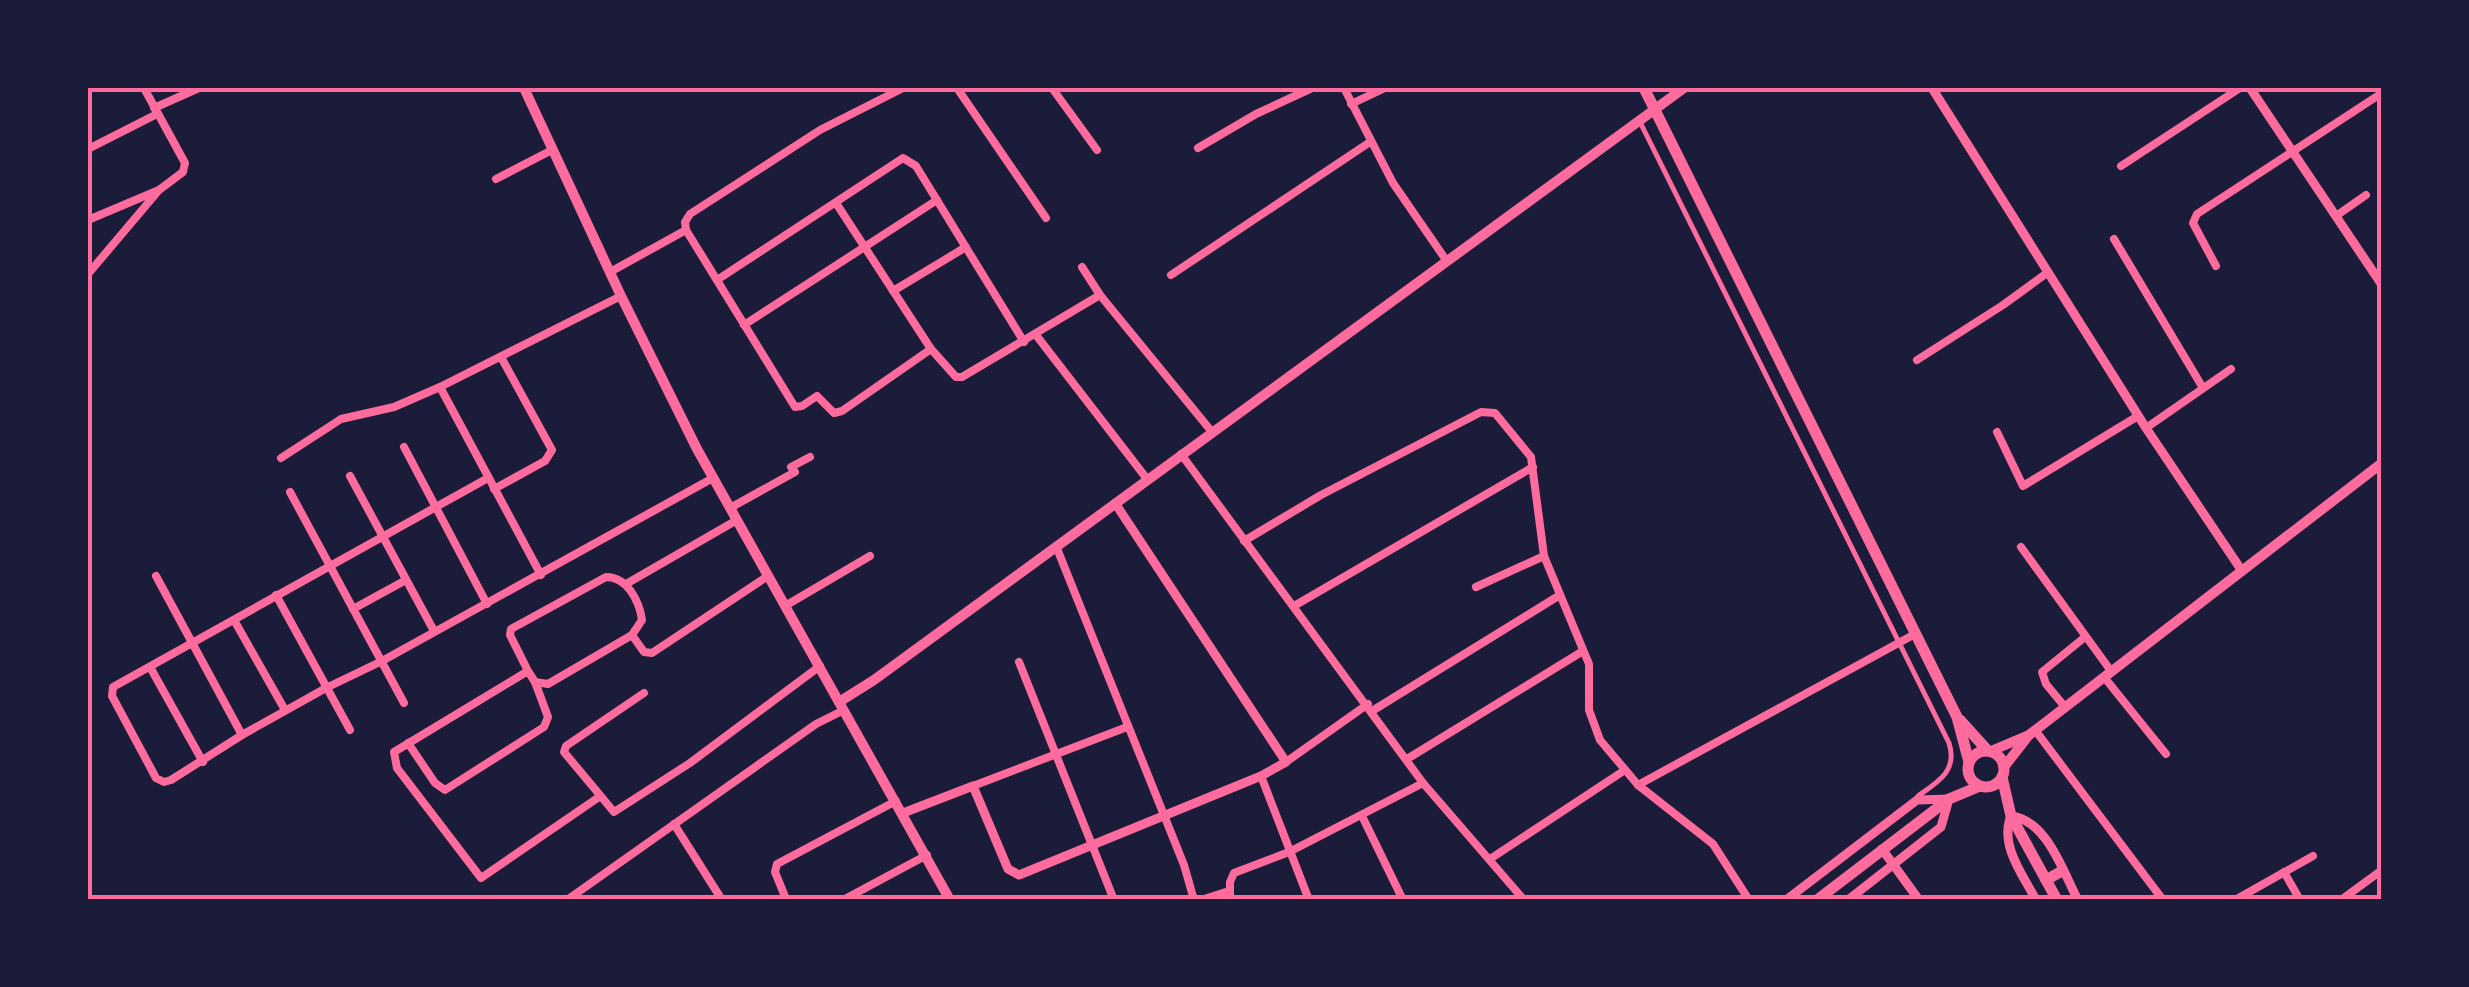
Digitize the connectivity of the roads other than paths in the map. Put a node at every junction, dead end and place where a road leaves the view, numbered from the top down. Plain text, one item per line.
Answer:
1 (144, 88) edge
2 (199, 88) edge
3 (524, 88) edge
4 (903, 88) edge
5 (957, 88) edge
6 (1052, 88) edge
7 (1312, 88) edge
8 (1344, 88) edge
9 (1384, 88) edge
10 (1644, 88) edge
11 (1684, 88) edge
12 (1932, 88) edge
13 (2240, 88) edge
14 (2250, 88) edge
15 (2382, 93) edge
16 (1351, 104) junction
17 (1654, 107) junction
18 (156, 111) junction
19 (1638, 119) junction
20 (1370, 142) junction
21 (1198, 148) dead end
22 (88, 149) edge
23 (552, 150) junction
24 (1098, 150) dead end
25 (2294, 152) junction
26 (2121, 166) dead end
27 (496, 179) dead end
28 (159, 190) junction
29 (2366, 195) dead end
30 (937, 200) junction
31 (836, 203) junction
32 (2336, 216) junction
33 (1046, 218) dead end
34 (88, 220) edge
35 (686, 230) junction
36 (2114, 240) dead end
37 (865, 246) junction
38 (966, 246) junction
39 (1446, 260) junction
40 (1082, 266) dead end
41 (2216, 266) dead end
42 (610, 272) junction
43 (2047, 272) junction
44 (88, 274) edge
45 (1171, 275) dead end
46 (717, 280) junction
47 (2382, 285) edge
48 (893, 291) junction
49 (1100, 295) junction
50 (621, 296) junction
51 (744, 325) junction
52 (1036, 335) junction
53 (1024, 342) junction
54 (931, 349) junction
55 (501, 356) junction
56 (1917, 360) dead end
57 (2231, 369) dead end
58 (440, 387) junction
59 (2204, 388) junction
60 (2138, 416) junction
61 (2146, 428) junction
62 (1212, 432) junction
63 (1997, 432) dead end
64 (404, 448) dead end
65 (1182, 454) junction
66 (810, 457) dead end
67 (282, 458) dead end
68 (2382, 463) edge
69 (1533, 467) junction
70 (350, 476) dead end
71 (488, 478) junction
72 (713, 478) junction
73 (1147, 479) junction
74 (494, 489) junction
75 (290, 492) dead end
76 (1115, 503) junction
77 (435, 508) junction
78 (730, 508) junction
79 (737, 520) junction
80 (383, 536) junction
81 (1244, 541) junction
82 (1056, 546) junction
83 (2021, 547) dead end
84 (870, 556) dead end
85 (1544, 556) junction
86 (330, 565) junction
87 (2242, 571) junction
88 (541, 575) junction
89 (156, 576) dead end
90 (768, 576) junction
91 (406, 580) junction
92 (626, 584) junction
93 (1476, 587) dead end
94 (1560, 595) junction
95 (276, 596) junction
96 (487, 604) junction
97 (785, 606) junction
98 (1294, 606) junction
99 (353, 610) junction
100 (234, 620) junction
101 (434, 632) junction
102 (1915, 634) junction
103 (632, 635) junction
104 (2084, 637) junction
105 (1898, 642) junction
106 (192, 644) junction
107 (1583, 651) junction
108 (382, 662) junction
109 (1019, 662) dead end
110 (820, 666) junction
111 (150, 667) junction
112 (528, 671) junction
113 (2108, 674) junction
114 (535, 682) junction
115 (326, 688) junction
116 (644, 692) dead end
117 (404, 703) dead end
118 (841, 706) junction
119 (2065, 707) junction
120 (1370, 708) junction
121 (286, 710) junction
122 (1957, 717) junction
123 (1127, 726) junction
124 (350, 730) dead end
125 (2032, 732) junction
126 (242, 735) junction
127 (408, 742) junction
128 (1989, 751) junction
129 (1056, 754) junction
130 (2166, 754) dead end
131 (1407, 760) junction
132 (203, 762) junction
133 (1286, 762) junction
134 (1968, 767) junction
135 (1625, 770) junction
136 (2003, 772) junction
137 (1261, 776) junction
138 (1423, 783) junction
139 (1638, 785) junction
140 (972, 786) junction
141 (1982, 786) junction
142 (1918, 796) dead end
143 (598, 797) junction
144 (1949, 799) junction
145 (896, 801) junction
146 (903, 813) junction
147 (1164, 816) junction
148 (1362, 816) junction
149 (2012, 816) junction
150 (674, 824) junction
151 (1093, 847) junction
152 (1882, 849) junction
153 (1289, 852) junction
154 (926, 855) junction
155 (2313, 856) dead end
156 (1490, 859) junction
157 (1894, 864) junction
158 (2062, 870) junction
159 (2382, 870) edge
160 (2284, 872) junction
161 (2046, 880) junction
162 (1230, 895) edge
163 (718, 898) edge
164 (786, 899) edge
165 (568, 900) edge
166 (843, 900) edge
167 (950, 900) edge
168 (1114, 900) edge
169 (1198, 900) edge
170 (1309, 900) edge
171 (1403, 900) edge
172 (1524, 900) edge
173 (1749, 900) edge
174 (1786, 900) edge
175 (1817, 900) edge
176 (1848, 900) edge
177 (1920, 900) edge
178 (2036, 900) edge
179 (2056, 900) edge
180 (2078, 900) edge
181 (2163, 900) edge
182 (2235, 900) edge
183 (2300, 900) edge
184 (2341, 900) edge

1 - 18 street
2 - 18 street
3 - 23 main road
4 - 35 street
5 - 33 street
6 - 24 street
7 - 21 street
8 - 16 street
9 - 16 street
10 - 17 main road
11 - 17 main road
12 - 43 street
13 - 26 street
14 - 25 street
15 - 25 street
16 - 20 street
17 - 19 main road
17 - 102 main road
18 - 22 street
18 - 28 street
19 - 39 main road
19 - 105 street
20 - 39 street
20 - 45 street
23 - 27 street
23 - 42 main road
25 - 32 street
25 - 41 street
28 - 34 street
28 - 44 street
29 - 32 street
30 - 31 street
30 - 37 street
30 - 38 street
31 - 37 street
31 - 46 street
32 - 47 street
35 - 42 street
35 - 46 street
36 - 59 street
37 - 48 street
37 - 51 street
38 - 48 street
38 - 53 street
39 - 62 main road
40 - 49 street
42 - 50 main road
43 - 56 street
43 - 60 street
46 - 51 street
48 - 54 street
49 - 52 street
49 - 62 street
50 - 55 street
50 - 72 main road
51 - 54 street
52 - 53 street
52 - 73 street
53 - 54 street
55 - 58 street
55 - 74 street
57 - 59 street
58 - 67 street
58 - 71 street
59 - 61 street
60 - 61 street
60 - 63 street
61 - 87 street
62 - 65 main road
64 - 77 street
65 - 73 main road
65 - 81 street
66 - 78 street
68 - 87 main road
69 - 81 street
69 - 85 street
69 - 98 street
70 - 80 street
71 - 74 street
71 - 77 street
72 - 78 main road
72 - 88 street
73 - 76 main road
74 - 88 street
75 - 86 street
76 - 82 main road
76 - 133 street
77 - 80 street
77 - 96 street
78 - 79 main road
79 - 90 main road
79 - 92 street
80 - 86 street
80 - 91 street
81 - 98 street
82 - 118 main road
82 - 123 street
83 - 104 street
84 - 97 street
85 - 93 street
85 - 94 street
86 - 95 street
86 - 99 street
87 - 113 main road
88 - 96 street
89 - 106 street
90 - 97 main road
90 - 103 street
91 - 99 street
91 - 101 street
92 - 103 street
92 - 112 street
94 - 107 street
94 - 120 street
95 - 100 street
95 - 115 street
96 - 101 street
97 - 110 main road
98 - 120 street
99 - 108 street
100 - 106 street
100 - 121 street
101 - 108 street
102 - 105 street
102 - 122 main road
103 - 114 street
104 - 113 street
104 - 119 street
105 - 139 street
105 - 142 street
106 - 111 street
106 - 126 street
107 - 131 street
107 - 135 street
108 - 115 street
108 - 117 street
109 - 129 street
110 - 118 main road
110 - 143 street
111 - 132 street
111 - 132 street
112 - 114 street
112 - 127 street
113 - 119 main road
113 - 130 street
114 - 127 street
115 - 121 street
115 - 124 street
116 - 143 street
118 - 145 main road
118 - 150 street
119 - 125 main road
120 - 131 street
120 - 133 street
121 - 126 street
122 - 128 main road
122 - 134 main road
123 - 129 street
123 - 147 street
125 - 128 main road
125 - 136 main road
125 - 181 street
126 - 132 street
127 - 143 street
128 - 134 main road
128 - 136 main road
129 - 140 street
129 - 151 street
131 - 138 street
133 - 137 street
134 - 141 main road
134 - 144 main road
135 - 139 street
135 - 156 street
136 - 141 main road
136 - 149 main road
137 - 147 street
137 - 153 street
138 - 148 street
138 - 156 street
139 - 173 street
140 - 146 street
140 - 151 street
141 - 144 main road
141 - 149 main road
144 - 152 main road
144 - 157 street
144 - 174 street
145 - 146 main road
145 - 164 street
146 - 154 main road
147 - 151 street
147 - 169 street
148 - 153 street
148 - 171 street
149 - 158 street
149 - 161 main road
149 - 178 street
150 - 163 street
150 - 165 street
151 - 168 street
152 - 157 street
152 - 175 main road
153 - 162 street
153 - 170 street
154 - 166 street
154 - 167 main road
155 - 160 street
156 - 172 street
157 - 176 street
157 - 177 street
158 - 161 main road
158 - 180 street
159 - 184 street
160 - 182 street
160 - 183 street
161 - 179 main road
162 - 169 street

